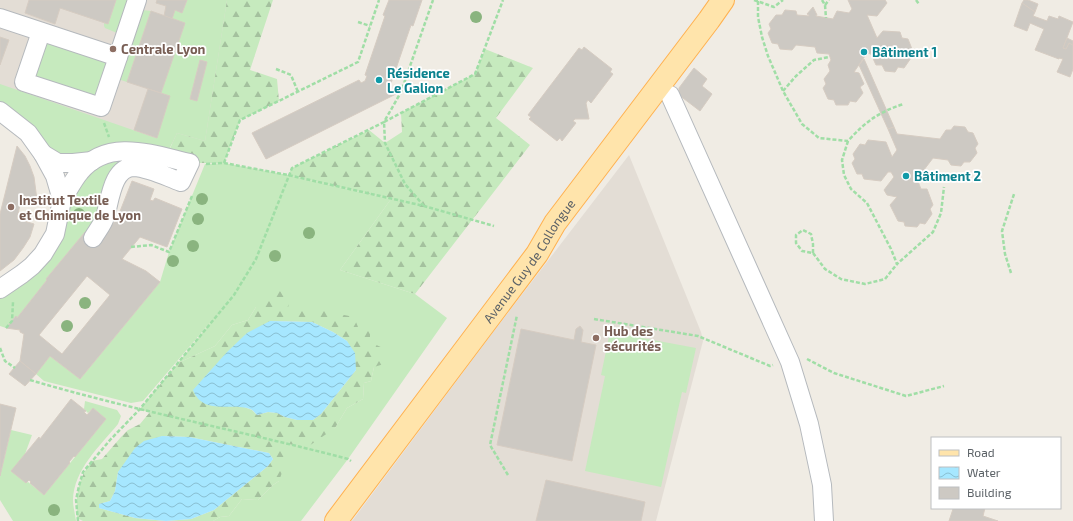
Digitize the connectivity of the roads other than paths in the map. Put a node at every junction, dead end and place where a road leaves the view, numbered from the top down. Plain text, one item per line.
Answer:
1 (137, 0) edge
2 (723, 0) edge
3 (0, 18) edge
4 (41, 32) junction
5 (118, 57) junction
6 (670, 95) dead end
7 (0, 111) edge
8 (43, 154) junction
9 (92, 161) junction
10 (62, 200) junction
11 (93, 238) dead end
12 (6, 285) edge
13 (336, 521) edge
14 (824, 521) edge

1 - 5 lane
2 - 13 main road, Avenue Guy de Collongue
3 - 4 lane
4 - 5 lane
4 - 5 lane
6 - 14 lane
7 - 8 lane
8 - 9 lane
8 - 10 lane
9 - 10 lane
9 - 11 lane
10 - 12 lane

